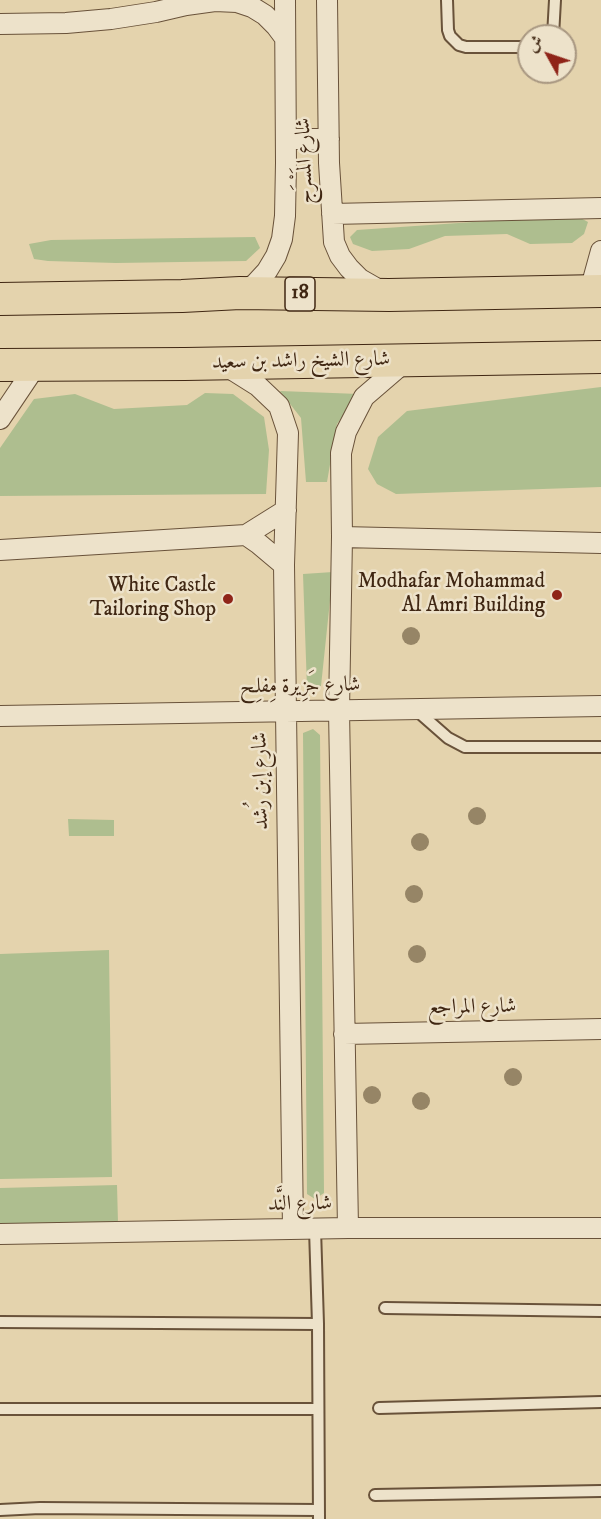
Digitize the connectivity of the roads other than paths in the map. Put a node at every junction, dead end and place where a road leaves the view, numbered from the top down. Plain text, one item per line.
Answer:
1 (285, 0) edge
2 (327, 0) edge
3 (447, 0) edge
4 (555, 0) edge
5 (210, 1) edge
6 (241, 1) edge
7 (0, 24) edge
8 (554, 24) edge
9 (285, 38) junction
10 (517, 47) edge
11 (286, 139) junction
12 (329, 139) junction
13 (601, 208) edge
14 (332, 214) junction
15 (601, 251) edge
16 (595, 291) edge
17 (240, 293) junction
18 (389, 296) junction
19 (0, 299) edge
20 (601, 357) edge
21 (406, 360) junction
22 (221, 363) junction
23 (37, 364) junction
24 (0, 365) edge
25 (0, 419) edge
26 (286, 510) junction
27 (246, 535) junction
28 (342, 537) junction
29 (601, 543) edge
30 (0, 550) edge
31 (284, 565) junction
32 (601, 706) edge
33 (415, 709) junction
34 (339, 710) junction
35 (285, 711) junction
36 (0, 716) edge
37 (601, 747) edge
38 (601, 1029) edge
39 (344, 1034) junction
40 (348, 1228) junction
41 (601, 1228) edge
42 (292, 1229) junction
43 (315, 1229) junction
44 (0, 1234) edge
45 (385, 1308) dead end
46 (601, 1311) edge
47 (0, 1322) edge
48 (318, 1324) junction
49 (601, 1402) edge
50 (379, 1408) dead end
51 (0, 1409) edge
52 (318, 1409) junction
53 (601, 1491) edge
54 (375, 1495) dead end
55 (0, 1510) edge
56 (319, 1515) edge

1 - 9 street, شارع المَسْرَج
2 - 12 street, شارع المَسْرَج
3 - 10 lane
4 - 8 lane
5 - 6 street
5 - 7 street
6 - 9 street
9 - 11 street, شارع المَسْرَج
11 - 12 street
11 - 17 street, شارع المَسْرَج
12 - 14 street, شارع المَسْرَج
13 - 14 street
14 - 18 street, شارع المَسْرَج
15 - 16 street
16 - 18 main road, 18
17 - 18 main road, 18
17 - 19 main road, 18
20 - 21 main road, شارع الشيخ راشد بن سعيد
21 - 22 main road, شارع الشيخ راشد بن سعيد
21 - 28 street
22 - 23 main road, شارع الشيخ راشد بن سعيد
22 - 26 street, شارع إبن رُشد
23 - 24 main road, شارع الشيخ راشد بن سعيد
23 - 25 street
26 - 27 street
26 - 31 street, شارع إبن رُشد
27 - 30 street
27 - 31 street
28 - 29 street
28 - 34 street
31 - 35 street, شارع إبن رُشد
32 - 33 street, شارع جَزِيرة مِفلِح
33 - 34 street, شارع جَزِيرة مِفلِح
33 - 37 lane
34 - 35 street, شارع جَزِيرة مِفلِح
34 - 39 street
35 - 36 street, شارع جَزِيرة مِفلِح
35 - 42 street, شارع إبن رُشد
38 - 39 street, شارع المراجع
39 - 40 street
40 - 41 street, شارع النَّد
40 - 43 street, شارع النَّد
42 - 43 street, شارع النَّد
42 - 44 street, شارع النَّد
43 - 48 lane
45 - 46 lane
47 - 48 lane
48 - 52 lane
49 - 50 lane
51 - 52 lane
52 - 56 lane
53 - 54 lane
55 - 56 lane

